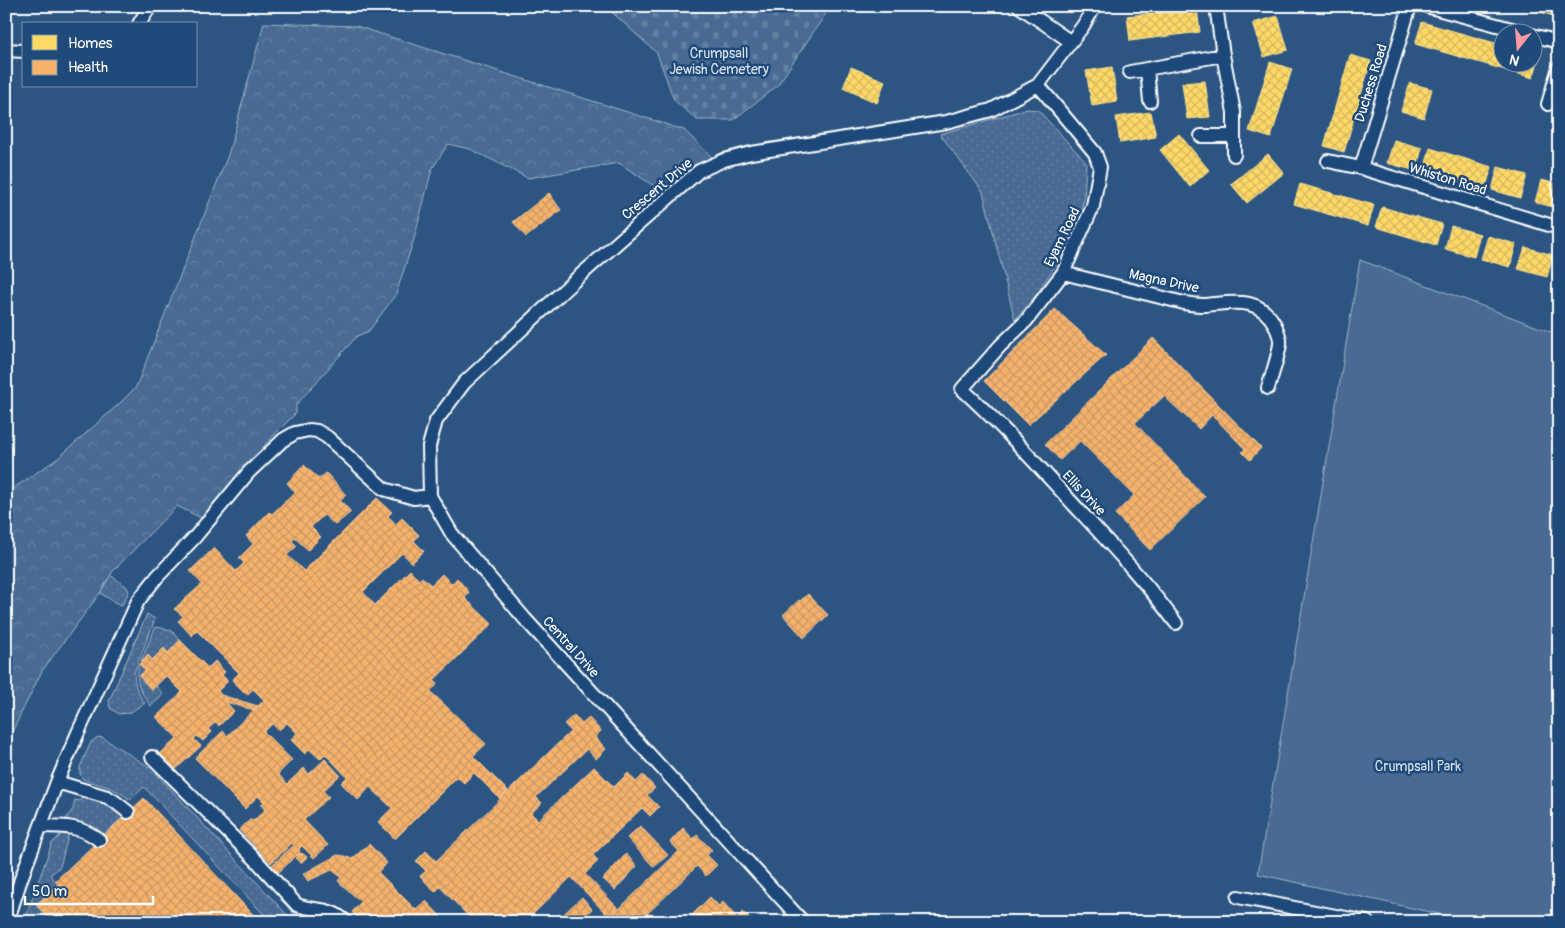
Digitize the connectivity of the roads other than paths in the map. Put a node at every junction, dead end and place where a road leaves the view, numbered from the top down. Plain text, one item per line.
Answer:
1 (150, 6) edge
2 (1019, 6) edge
3 (1094, 6) edge
4 (1216, 6) edge
5 (1410, 6) edge
6 (1426, 6) edge
7 (140, 22) edge
8 (1492, 24) edge
9 (1542, 38) edge
10 (1071, 42) junction
11 (1559, 42) edge
12 (6, 50) edge
13 (22, 51) edge
14 (1223, 55) junction
15 (1559, 67) edge
16 (1147, 69) junction
17 (1130, 72) dead end
18 (1038, 85) junction
19 (1150, 101) dead end
20 (1548, 104) dead end
21 (1201, 136) dead end
22 (1234, 136) junction
23 (1234, 155) dead end
24 (1328, 162) dead end
25 (1361, 168) junction
26 (1559, 228) edge
27 (1063, 273) junction
28 (1268, 388) dead end
29 (962, 389) joint
30 (430, 496) junction
31 (1176, 623) dead end
32 (152, 756) dead end
33 (58, 782) junction
34 (128, 812) dead end
35 (42, 826) junction
36 (98, 840) dead end
37 (1238, 897) dead end
38 (1310, 916) edge
39 (7, 922) edge
40 (346, 922) edge
41 (802, 922) edge
42 (1367, 922) edge

1 - 7 street
2 - 10 street
3 - 10 street
4 - 14 street
5 - 25 street, Duchess Road
6 - 8 street
9 - 11 street
10 - 18 street
12 - 13 street
14 - 16 street
14 - 22 street
15 - 20 street
16 - 17 street
16 - 19 street
18 - 27 street, Eyam Road
18 - 30 street, Crescent Drive
21 - 22 street
22 - 23 street
24 - 25 street, Whiston Road
25 - 26 street, Whiston Road
27 - 28 street, Magna Drive
27 - 29 street, Eyam Road
29 - 31 street, Ellis Drive
30 - 33 street
30 - 41 street, Central Drive
32 - 40 street
33 - 34 street
33 - 35 street
35 - 36 street
35 - 39 street
37 - 38 street
38 - 42 street

